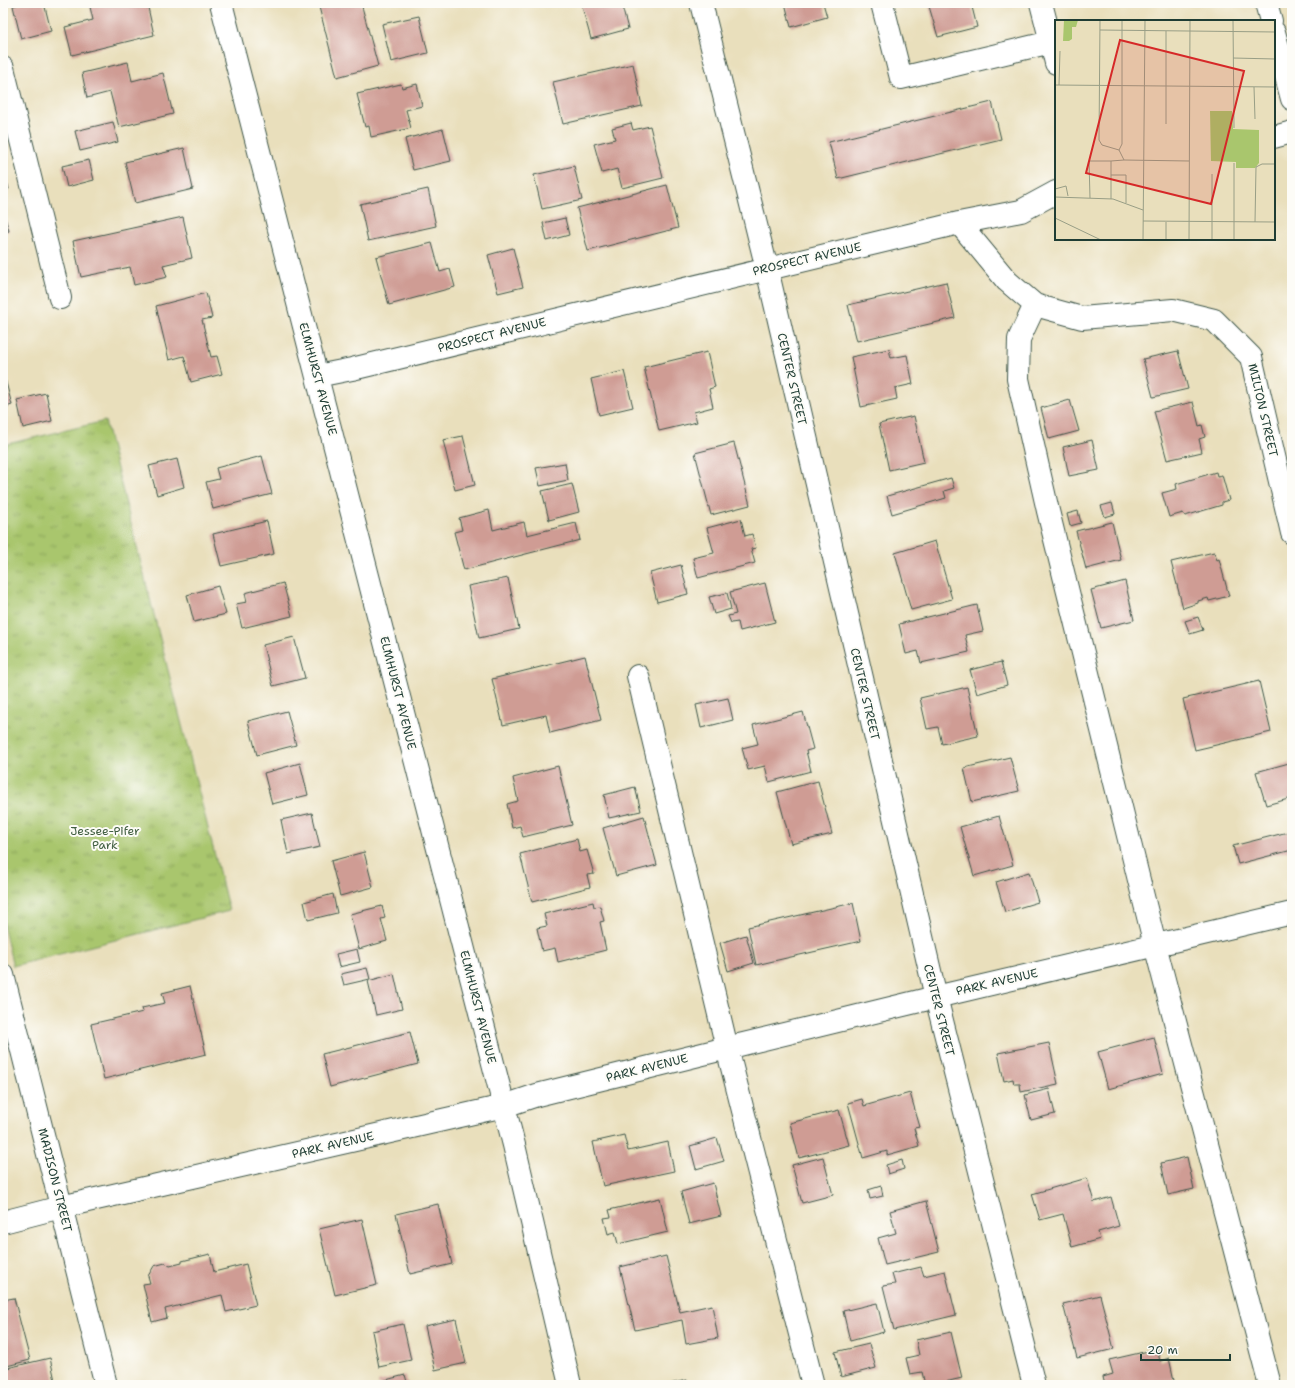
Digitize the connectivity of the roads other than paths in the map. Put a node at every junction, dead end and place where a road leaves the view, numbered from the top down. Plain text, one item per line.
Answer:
1 (221, 3) edge
2 (701, 3) edge
3 (882, 3) edge
4 (1041, 3) edge
5 (1266, 3) edge
6 (1271, 20) edge
7 (1275, 36) edge
8 (1053, 53) edge
9 (3, 68) edge
10 (1292, 99) edge
11 (1292, 132) edge
12 (1275, 137) edge
13 (1055, 193) edge
14 (959, 223) junction
15 (767, 269) junction
16 (60, 298) dead end
17 (1035, 305) junction
18 (317, 376) junction
19 (1292, 532) edge
20 (638, 676) dead end
21 (1292, 913) edge
22 (1155, 945) junction
23 (3, 975) edge
24 (936, 997) junction
25 (726, 1048) junction
26 (504, 1106) junction
27 (62, 1207) junction
28 (3, 1222) edge
29 (106, 1385) edge
30 (570, 1385) edge
31 (813, 1385) edge
32 (1034, 1385) edge
33 (1270, 1385) edge

1 - 18 street, ELMHURST AVENUE
2 - 15 street, CENTER STREET
3 - 8 street
4 - 8 street
5 - 6 street
7 - 10 street
9 - 16 street
11 - 12 street
13 - 14 street, PROSPECT AVENUE
14 - 15 street, PROSPECT AVENUE
14 - 17 street
15 - 18 street, PROSPECT AVENUE
15 - 24 street, CENTER STREET
17 - 19 street, MILTON STREET
17 - 22 street
18 - 26 street, ELMHURST AVENUE
20 - 25 street
21 - 22 street, PARK AVENUE
22 - 24 street, PARK AVENUE
22 - 33 street
23 - 27 street, MADISON STREET
24 - 25 street, PARK AVENUE
24 - 32 street, CENTER STREET
25 - 26 street, PARK AVENUE
25 - 31 street
26 - 27 street, PARK AVENUE
26 - 30 street, ELMHURST AVENUE
27 - 28 street, PARK AVENUE
27 - 29 street, MADISON STREET

